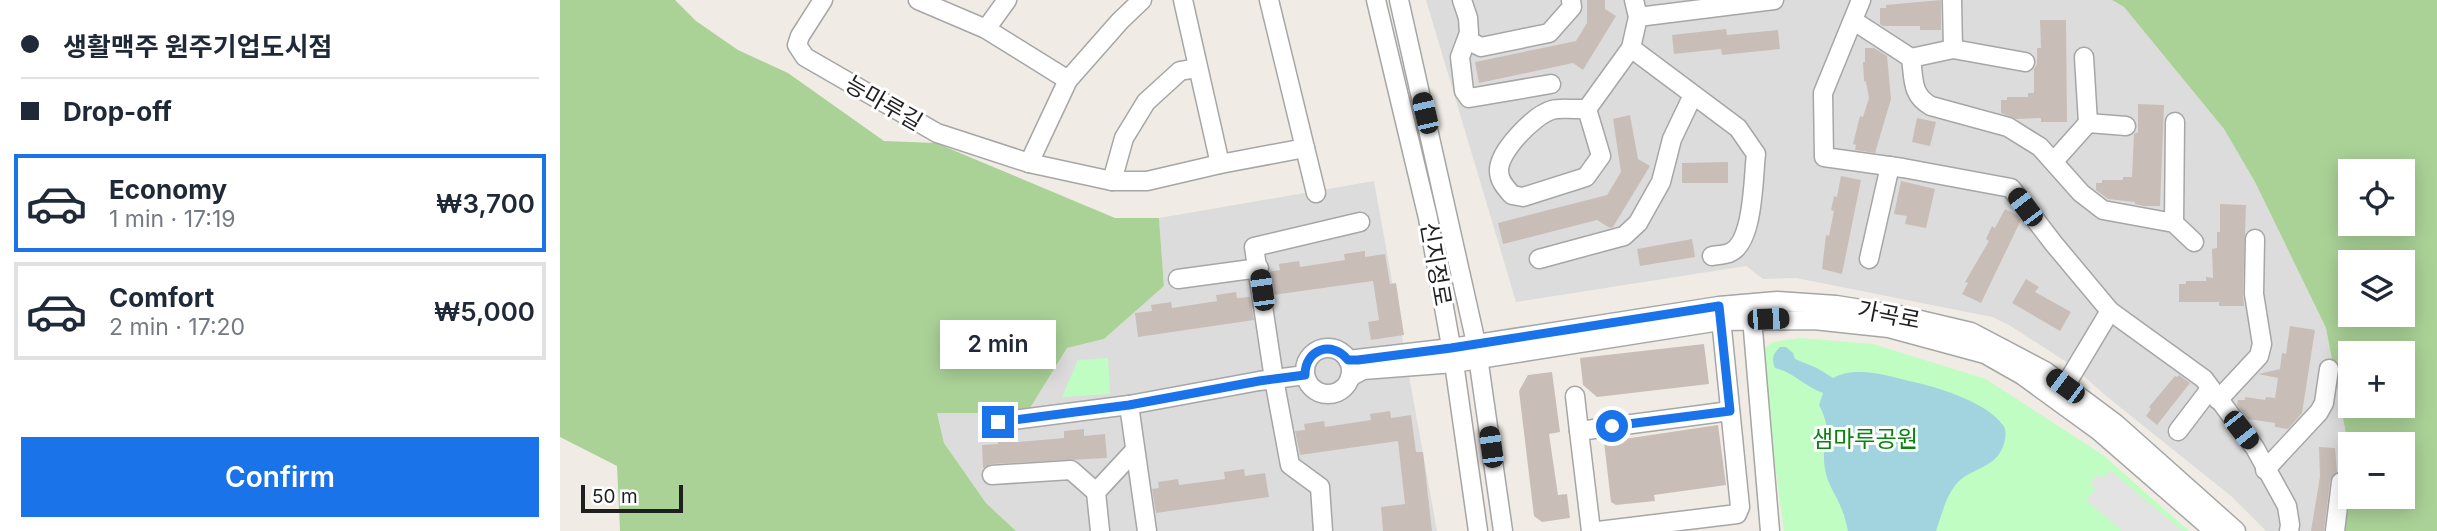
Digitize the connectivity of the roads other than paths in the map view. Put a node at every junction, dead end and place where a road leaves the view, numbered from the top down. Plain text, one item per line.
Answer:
1 (823, 0) edge
2 (918, 0) edge
3 (1007, 0) edge
4 (1142, 0) edge
5 (1183, 0) edge
6 (1269, 0) edge
7 (1376, 0) edge
8 (1399, 0) edge
9 (1462, 0) edge
10 (1571, 0) edge
11 (1774, 0) edge
12 (1861, 0) edge
13 (1952, 0) edge
14 (1636, 9) edge
15 (1854, 21) junction
16 (986, 29) junction
17 (1467, 40) junction
18 (1631, 47) junction
19 (1953, 49) junction
20 (2084, 57) dead end
21 (1911, 58) junction
22 (2025, 62) dead end
23 (1197, 68) junction
24 (1068, 80) junction
25 (1552, 84) dead end
26 (1693, 95) junction
27 (1587, 109) junction
28 (2175, 122) dead end
29 (2088, 123) junction
30 (2126, 125) dead end
31 (1305, 148) junction
32 (2054, 161) junction
33 (1029, 163) junction
34 (1220, 164) junction
35 (1890, 166) junction
36 (1112, 181) junction
37 (1316, 193) dead end
38 (1360, 222) dead end
39 (2174, 223) junction
40 (2255, 239) dead end
41 (2194, 242) dead end
42 (1712, 256) dead end
43 (1538, 259) dead end
44 (1869, 259) dead end
45 (1259, 268) junction
46 (1178, 279) dead end
47 (2110, 311) junction
48 (1720, 313) junction
49 (1753, 330) dead end
50 (1477, 351) junction
51 (1452, 355) junction
52 (1349, 368) junction
53 (2329, 369) dead end
54 (1305, 375) junction
55 (1274, 379) junction
56 (2065, 386) junction
57 (2214, 394) junction
58 (1575, 396) dead end
59 (1129, 405) junction
60 (1730, 411) junction
61 (998, 422) dead end
62 (1579, 431) junction
63 (2178, 431) dead end
64 (1135, 450) junction
65 (2265, 470) junction
66 (992, 475) dead end
67 (1096, 492) junction
68 (2338, 506) edge
69 (2291, 529) edge
70 (1100, 531) edge
71 (1146, 531) edge
72 (1323, 531) edge
73 (1478, 531) edge
74 (1503, 531) edge
75 (1591, 531) edge
76 (1598, 531) edge
77 (1770, 531) edge
78 (2214, 531) edge
79 (2236, 531) edge
80 (2335, 531) edge

1 - 33 street, 능마루길
2 - 16 street
3 - 16 street
4 - 24 street
5 - 23 street
6 - 31 street
7 - 51 street, 신지정로
8 - 50 street, 신지정로
9 - 17 street
10 - 17 street
11 - 14 street
12 - 15 street
13 - 19 street
14 - 18 street
15 - 21 street
15 - 35 street
16 - 24 street
17 - 25 street
18 - 26 street
18 - 27 street
19 - 21 street
19 - 22 street
20 - 29 street
21 - 32 street
23 - 34 street
23 - 36 street
24 - 33 street
26 - 42 street
26 - 43 street
27 - 27 street
28 - 39 street
29 - 30 street
29 - 32 street
31 - 34 street, 능마루길
31 - 37 street
32 - 39 street
33 - 36 street, 능마루길
34 - 36 street, 능마루길
35 - 44 street
35 - 47 street
38 - 45 street
39 - 41 street
40 - 57 street
45 - 46 street
45 - 55 street
47 - 56 street
47 - 57 street
48 - 50 street, 가곡로
48 - 56 street, 가곡로
48 - 60 street
48 - 78 street, 가곡로
49 - 77 street
50 - 51 street, 가곡로
50 - 74 street, 신지정로
51 - 52 street, 가곡로
51 - 73 street, 신지정로
52 - 54 street
52 - 54 street
53 - 65 street
54 - 55 street
55 - 59 street
55 - 72 street
56 - 79 street, 가곡로
57 - 63 street
57 - 65 street
58 - 62 street
59 - 61 street
59 - 64 street
60 - 62 street
60 - 76 street
62 - 75 street
64 - 67 street
64 - 71 street
65 - 69 street
66 - 67 street
67 - 70 street
68 - 80 street

